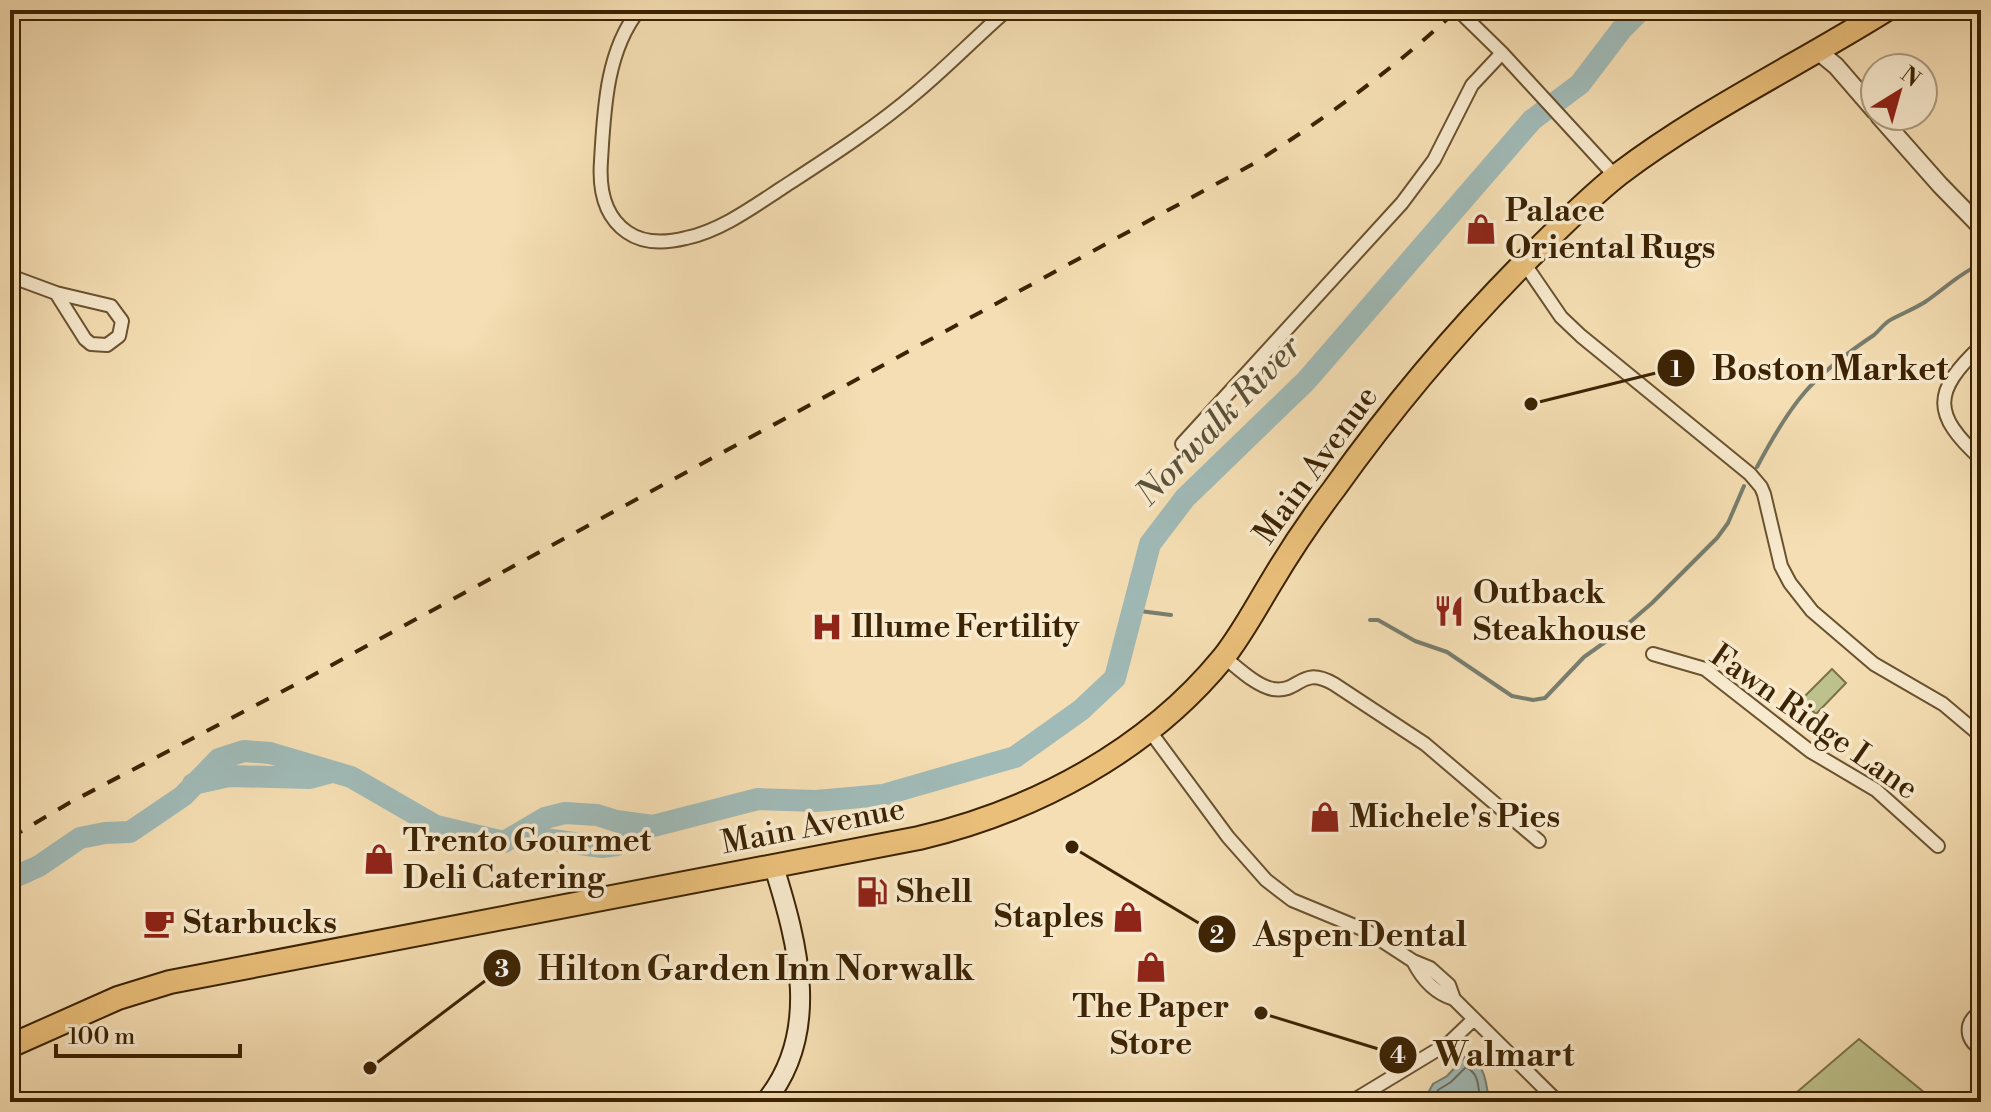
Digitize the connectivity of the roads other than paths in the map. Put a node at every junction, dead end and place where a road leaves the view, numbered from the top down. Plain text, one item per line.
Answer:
1 (639, 10) edge
2 (1007, 10) edge
3 (1458, 10) edge
4 (1886, 10) edge
5 (1819, 52) junction
6 (1502, 53) junction
7 (1859, 93) edge
8 (1893, 132) edge
9 (1616, 177) junction
10 (1981, 227) edge
11 (1524, 263) junction
12 (10, 276) edge
13 (56, 293) junction
14 (1981, 346) edge
15 (1182, 444) dead end
16 (1981, 459) edge
17 (1653, 654) dead end
18 (1224, 657) junction
19 (1149, 730) junction
20 (1981, 736) edge
21 (1539, 841) dead end
22 (1938, 846) dead end
23 (774, 867) junction
24 (1981, 1012) edge
25 (1474, 1019) junction
26 (10, 1046) edge
27 (1981, 1049) edge
28 (765, 1102) edge
29 (1351, 1102) edge
30 (1558, 1102) edge

1 - 2 street
3 - 6 street
4 - 5 highway, Main Avenue
5 - 7 street
5 - 9 highway, Main Avenue
6 - 9 street
6 - 15 street
8 - 10 street
9 - 11 highway, Main Avenue
11 - 18 highway, Main Avenue
11 - 20 street
12 - 13 street
13 - 13 street
14 - 16 street
17 - 22 street, Fawn Ridge Lane
18 - 19 highway, Main Avenue
18 - 21 street
19 - 23 highway, Main Avenue
19 - 25 street
23 - 26 highway, Main Avenue
23 - 28 main road
24 - 27 street
25 - 29 street
25 - 30 street

